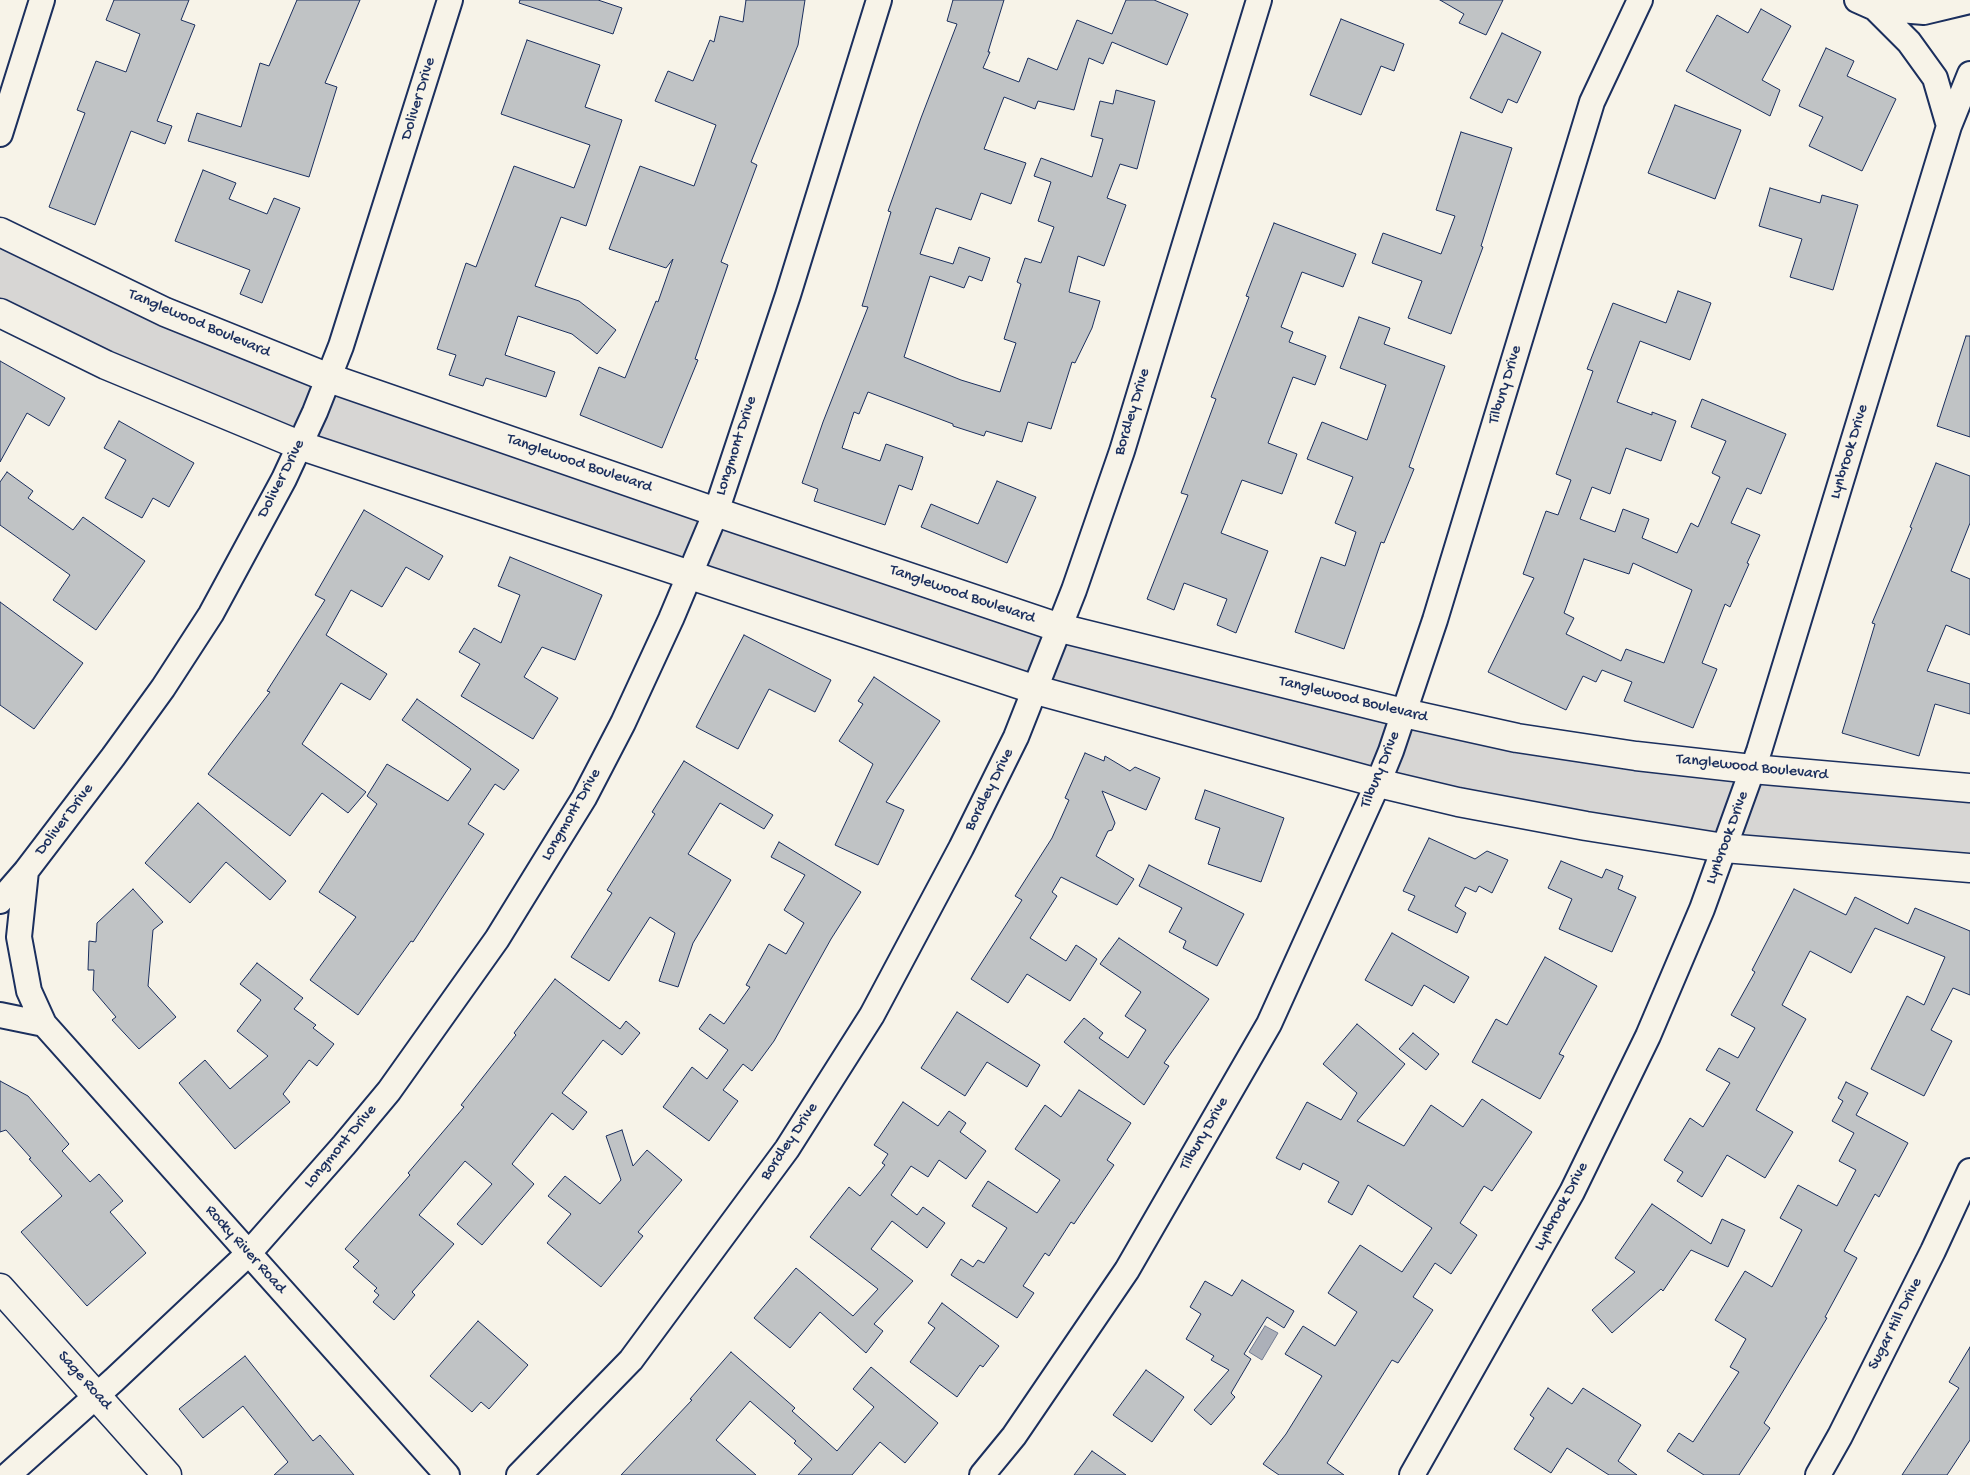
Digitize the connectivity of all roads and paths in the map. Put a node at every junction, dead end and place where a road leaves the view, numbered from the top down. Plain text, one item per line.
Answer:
1 (42, 0) edge
2 (450, 0) edge
3 (879, 0) edge
4 (1259, 0) edge
5 (1640, 0) edge
6 (1970, 1) edge
7 (1866, 4) edge
8 (1970, 74) edge
9 (1949, 126) junction
10 (0, 134) edge
11 (0, 232) edge
12 (0, 313) edge
13 (329, 378) junction
14 (300, 445) junction
15 (716, 512) junction
16 (690, 575) junction
17 (1060, 628) junction
18 (1036, 690) junction
19 (1404, 713) junction
20 (1752, 769) junction
21 (1378, 783) junction
22 (1970, 788) edge
23 (1724, 848) junction
24 (1970, 868) edge
25 (26, 871) junction
26 (0, 901) edge
27 (0, 1015) edge
28 (44, 1024) junction
29 (1970, 1171) edge
30 (248, 1254) junction
31 (0, 1288) edge
32 (96, 1396) junction
33 (8, 1475) edge
34 (167, 1475) edge
35 (447, 1475) edge
36 (518, 1475) edge
37 (982, 1475) edge
38 (1412, 1475) edge
39 (1818, 1475) edge

1 - 10 street
2 - 13 street, Doliver Drive
3 - 15 street, Longmont Drive
4 - 17 street, Bordley Drive
5 - 19 street, Tilbury Drive
6 - 7 street
7 - 9 street
8 - 9 street, Lynbrook Drive
9 - 20 street, Lynbrook Drive
11 - 13 street, Tanglewood Boulevard
12 - 14 street
13 - 14 street, Doliver Drive
13 - 15 street, Tanglewood Boulevard
14 - 16 street
14 - 25 street, Doliver Drive
15 - 16 street, Longmont Drive
15 - 17 street, Tanglewood Boulevard
16 - 18 street
16 - 30 street, Longmont Drive
17 - 18 street, Bordley Drive
17 - 19 street, Tanglewood Boulevard
18 - 21 street
18 - 36 street, Bordley Drive
19 - 20 street, Tanglewood Boulevard
19 - 21 street, Tilbury Drive
20 - 22 street, Tanglewood Boulevard
20 - 23 street, Lynbrook Drive
21 - 23 street
21 - 37 street, Tilbury Drive
23 - 24 street
23 - 38 street, Lynbrook Drive
25 - 26 street, Doliver Drive
25 - 28 street, Rocky River Road
27 - 28 street
28 - 30 street, Rocky River Road
29 - 39 street, Sugar Hill Drive
30 - 32 street, Longmont Drive
30 - 35 street, Rocky River Road
31 - 32 street, Sage Road
32 - 33 street, Longmont Drive
32 - 34 street, Sage Road

